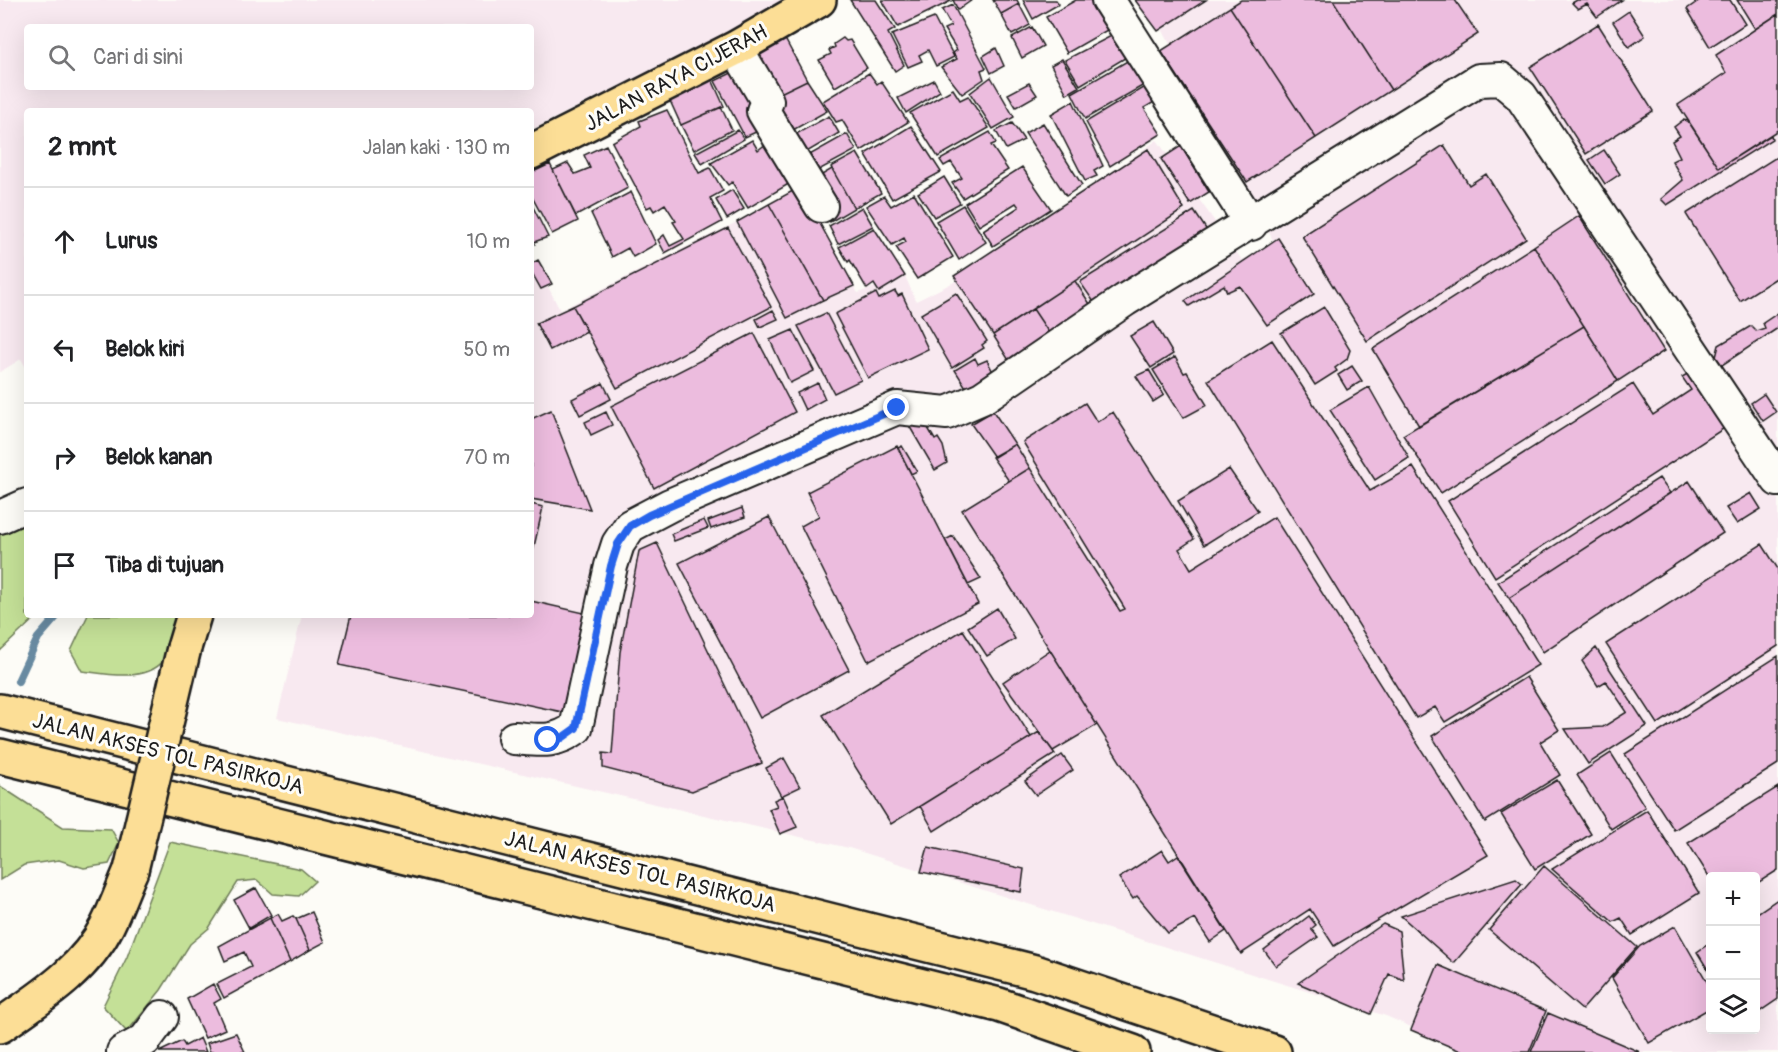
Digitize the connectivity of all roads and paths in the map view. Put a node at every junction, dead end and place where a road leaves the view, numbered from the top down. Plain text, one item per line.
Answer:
1 (819, 0) edge
2 (1108, 0) edge
3 (736, 48) junction
4 (534, 150) edge
5 (821, 206) dead end
6 (1251, 224) junction
7 (1778, 480) edge
8 (24, 506) edge
9 (0, 517) edge
10 (193, 618) edge
11 (0, 711) edge
12 (513, 738) dead end
13 (0, 756) edge
14 (162, 1017) dead end
15 (0, 1026) edge
16 (123, 1052) edge
17 (1133, 1052) edge
18 (1274, 1052) edge

1 - 3 main road, JALAN RAYA CIJERAH
2 - 6 street
3 - 4 main road, JALAN RAYA CIJERAH
3 - 5 street
6 - 7 street
6 - 12 street
8 - 9 street
10 - 15 main road, bridge
11 - 18 main road, JALAN AKSES TOL PASIRKOJA
13 - 17 main road, JALAN AKSES TOL PASIRKOJA
14 - 16 street

